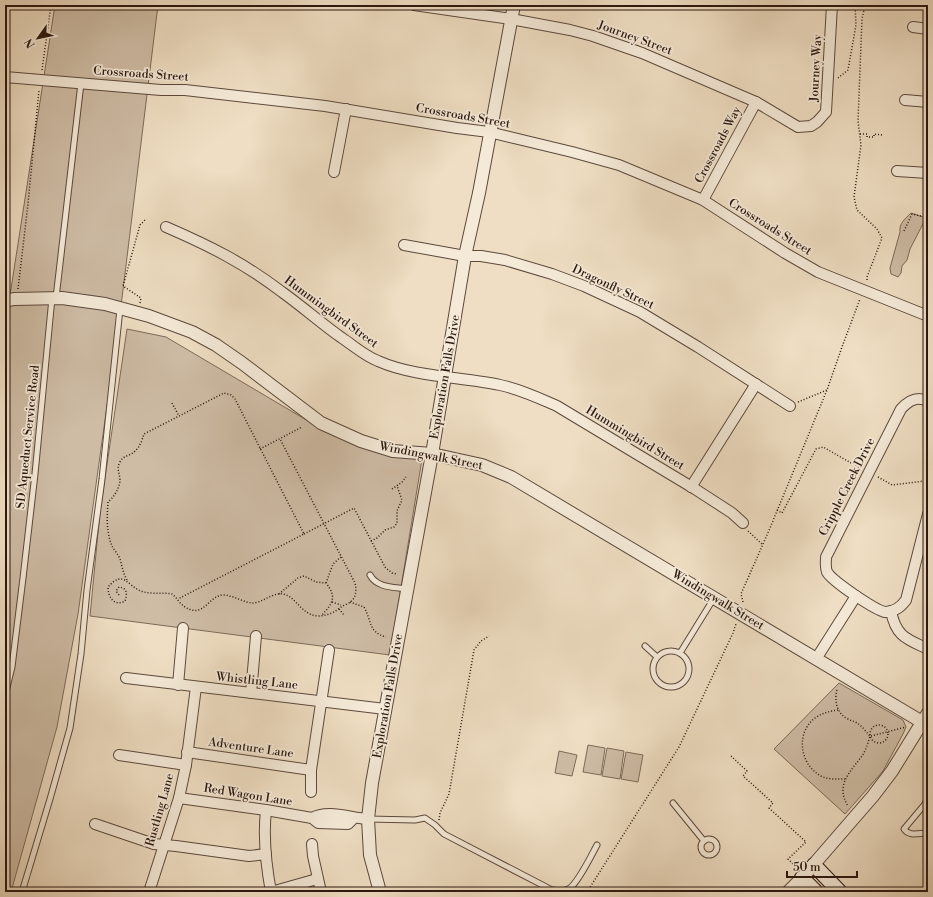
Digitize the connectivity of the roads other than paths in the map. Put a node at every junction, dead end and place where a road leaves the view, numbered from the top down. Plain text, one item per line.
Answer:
1 (414, 5) edge
2 (514, 5) edge
3 (832, 5) edge
4 (511, 19) junction
5 (913, 28) dead end
6 (928, 29) edge
7 (5, 77) edge
8 (81, 83) junction
9 (905, 100) dead end
10 (756, 102) junction
11 (928, 102) edge
12 (346, 109) junction
13 (811, 126) joint
14 (489, 132) junction
15 (897, 171) dead end
16 (334, 172) dead end
17 (928, 173) edge
18 (703, 200) junction
19 (166, 227) dead end
20 (404, 245) dead end
21 (465, 256) junction
22 (54, 298) junction
23 (5, 301) edge
24 (121, 308) junction
25 (928, 316) edge
26 (445, 377) junction
27 (756, 384) junction
28 (928, 401) edge
29 (790, 406) road end
30 (432, 454) junction
31 (691, 487) junction
32 (928, 514) edge
33 (743, 523) road end
34 (370, 575) dead end
35 (407, 589) junction
36 (856, 596) junction
37 (714, 598) junction
38 (891, 611) junction
39 (183, 628) dead end
40 (256, 636) dead end
41 (645, 646) dead end
42 (928, 649) edge
43 (328, 650) dead end
44 (680, 653) junction
45 (657, 657) junction
46 (816, 659) junction
47 (126, 678) dead end
48 (178, 685) junction
49 (196, 687) junction
50 (251, 693) junction
51 (5, 696) edge
52 (321, 701) junction
53 (385, 709) junction
54 (926, 720) edge
55 (187, 752) junction
56 (118, 755) dead end
57 (186, 764) junction
58 (311, 770) junction
59 (311, 792) dead end
60 (928, 797) edge
61 (179, 798) junction
62 (673, 803) dead end
63 (266, 810) junction
64 (368, 819) junction
65 (95, 824) dead end
66 (928, 833) edge
67 (704, 841) dead end
68 (312, 844) dead end
69 (597, 845) dead end
70 (163, 846) junction
71 (266, 854) junction
72 (814, 865) junction
73 (802, 878) junction
74 (317, 879) junction
75 (22, 892) edge
76 (149, 892) edge
77 (271, 892) edge
78 (321, 892) edge
79 (380, 892) edge
80 (788, 892) edge
81 (816, 892) edge
82 (840, 892) edge

1 - 4 street, Journey Street
2 - 4 street, Exploration Falls Drive
3 - 13 street, Journey Way
4 - 10 street, Journey Street
4 - 14 street, Exploration Falls Drive
5 - 6 street
7 - 8 street, Crossroads Street
8 - 12 street, Crossroads Street
8 - 22 lane, SD Aqueduct Service Road
9 - 11 street
10 - 13 street, Journey Street
10 - 18 street, Crossroads Way
12 - 14 street, Crossroads Street
12 - 16 street
14 - 18 street, Crossroads Street
14 - 21 street, Exploration Falls Drive
15 - 17 street
18 - 25 street, Crossroads Street
19 - 26 street, Hummingbird Street
20 - 21 street, Dragonfly Street
21 - 26 street, Exploration Falls Drive
21 - 27 street, Dragonfly Street
22 - 23 street, Windingwalk Street
22 - 24 street, Windingwalk Street
22 - 51 lane, SD Aqueduct Service Road
24 - 30 street, Windingwalk Street
24 - 75 lane
26 - 30 street, Exploration Falls Drive
26 - 31 street, Hummingbird Street
27 - 29 street, Dragonfly Street
27 - 31 street
28 - 36 street, Cripple Creek Drive
30 - 35 street, Exploration Falls Drive
30 - 37 street, Windingwalk Street
31 - 33 street, Hummingbird Street
32 - 38 street
34 - 35 lane
35 - 53 street, Exploration Falls Drive
36 - 38 street, Cripple Creek Drive
36 - 46 street
37 - 44 lane
37 - 46 street, Windingwalk Street
38 - 42 street
39 - 48 street
40 - 50 street
41 - 45 lane
43 - 52 street
44 - 45 lane
44 - 45 lane
46 - 54 street, Windingwalk Street
47 - 48 street, Whistling Lane
48 - 49 street, Whistling Lane
49 - 50 street, Whistling Lane
49 - 55 street, Rustling Lane
50 - 52 street, Whistling Lane
52 - 53 street, Whistling Lane
52 - 58 street
53 - 64 street, Exploration Falls Drive
54 - 72 street
55 - 57 street, Rustling Lane
55 - 58 street, Adventure Lane
56 - 57 street
57 - 61 street, Rustling Lane
58 - 59 street
60 - 66 lane
61 - 63 street, Red Wagon Lane
61 - 70 street, Rustling Lane
62 - 67 lane
63 - 64 street, Red Wagon Lane
63 - 71 street
64 - 69 lane
64 - 79 street, Exploration Falls Drive
65 - 70 street
68 - 74 street
70 - 71 street
70 - 76 street, Rustling Lane
71 - 77 street
72 - 73 street
72 - 82 main road
73 - 80 street
73 - 81 main road
74 - 77 street
74 - 78 street

